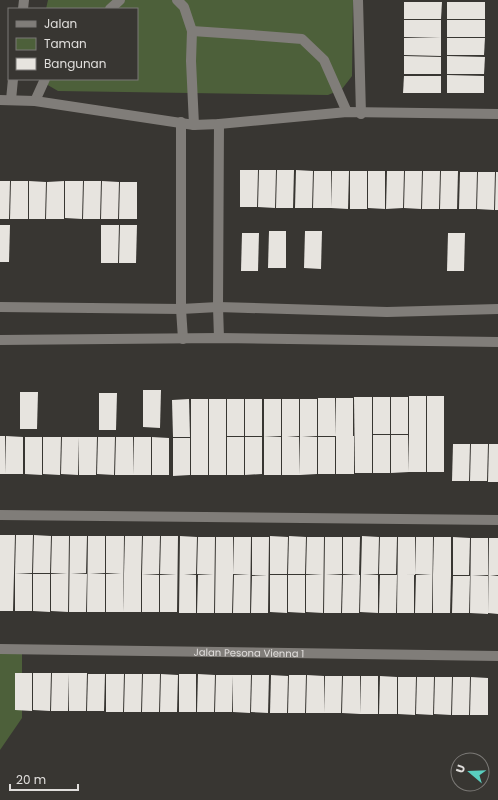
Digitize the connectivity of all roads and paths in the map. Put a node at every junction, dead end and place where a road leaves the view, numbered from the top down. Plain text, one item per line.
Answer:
1 (120, 0) edge
2 (177, 0) edge
3 (358, 0) edge
4 (111, 8) edge
5 (192, 31) junction
6 (13, 80) edge
7 (45, 80) edge
8 (0, 100) edge
9 (11, 100) junction
10 (35, 101) junction
11 (347, 112) junction
12 (361, 114) junction
13 (498, 114) edge
14 (181, 122) junction
15 (219, 124) junction
16 (194, 126) junction
17 (0, 307) edge
18 (218, 307) junction
19 (182, 309) junction
20 (498, 309) edge
21 (219, 338) junction
22 (183, 339) junction
23 (0, 340) edge
24 (498, 342) edge
25 (0, 515) edge
26 (498, 520) edge
27 (0, 649) edge
28 (498, 656) edge

1 - 4 street
2 - 5 street
3 - 12 street
5 - 11 street
5 - 16 street
6 - 9 street
7 - 10 street
8 - 9 street
9 - 10 street
10 - 14 street
11 - 12 street
11 - 15 street
12 - 13 street
14 - 16 street
14 - 19 street
15 - 16 street
15 - 18 street
17 - 19 street
18 - 19 street
18 - 20 street
18 - 21 street
19 - 22 street
21 - 22 street
21 - 24 street
22 - 23 street
25 - 26 street
27 - 28 street, Jalan Pesona Vienna 1

